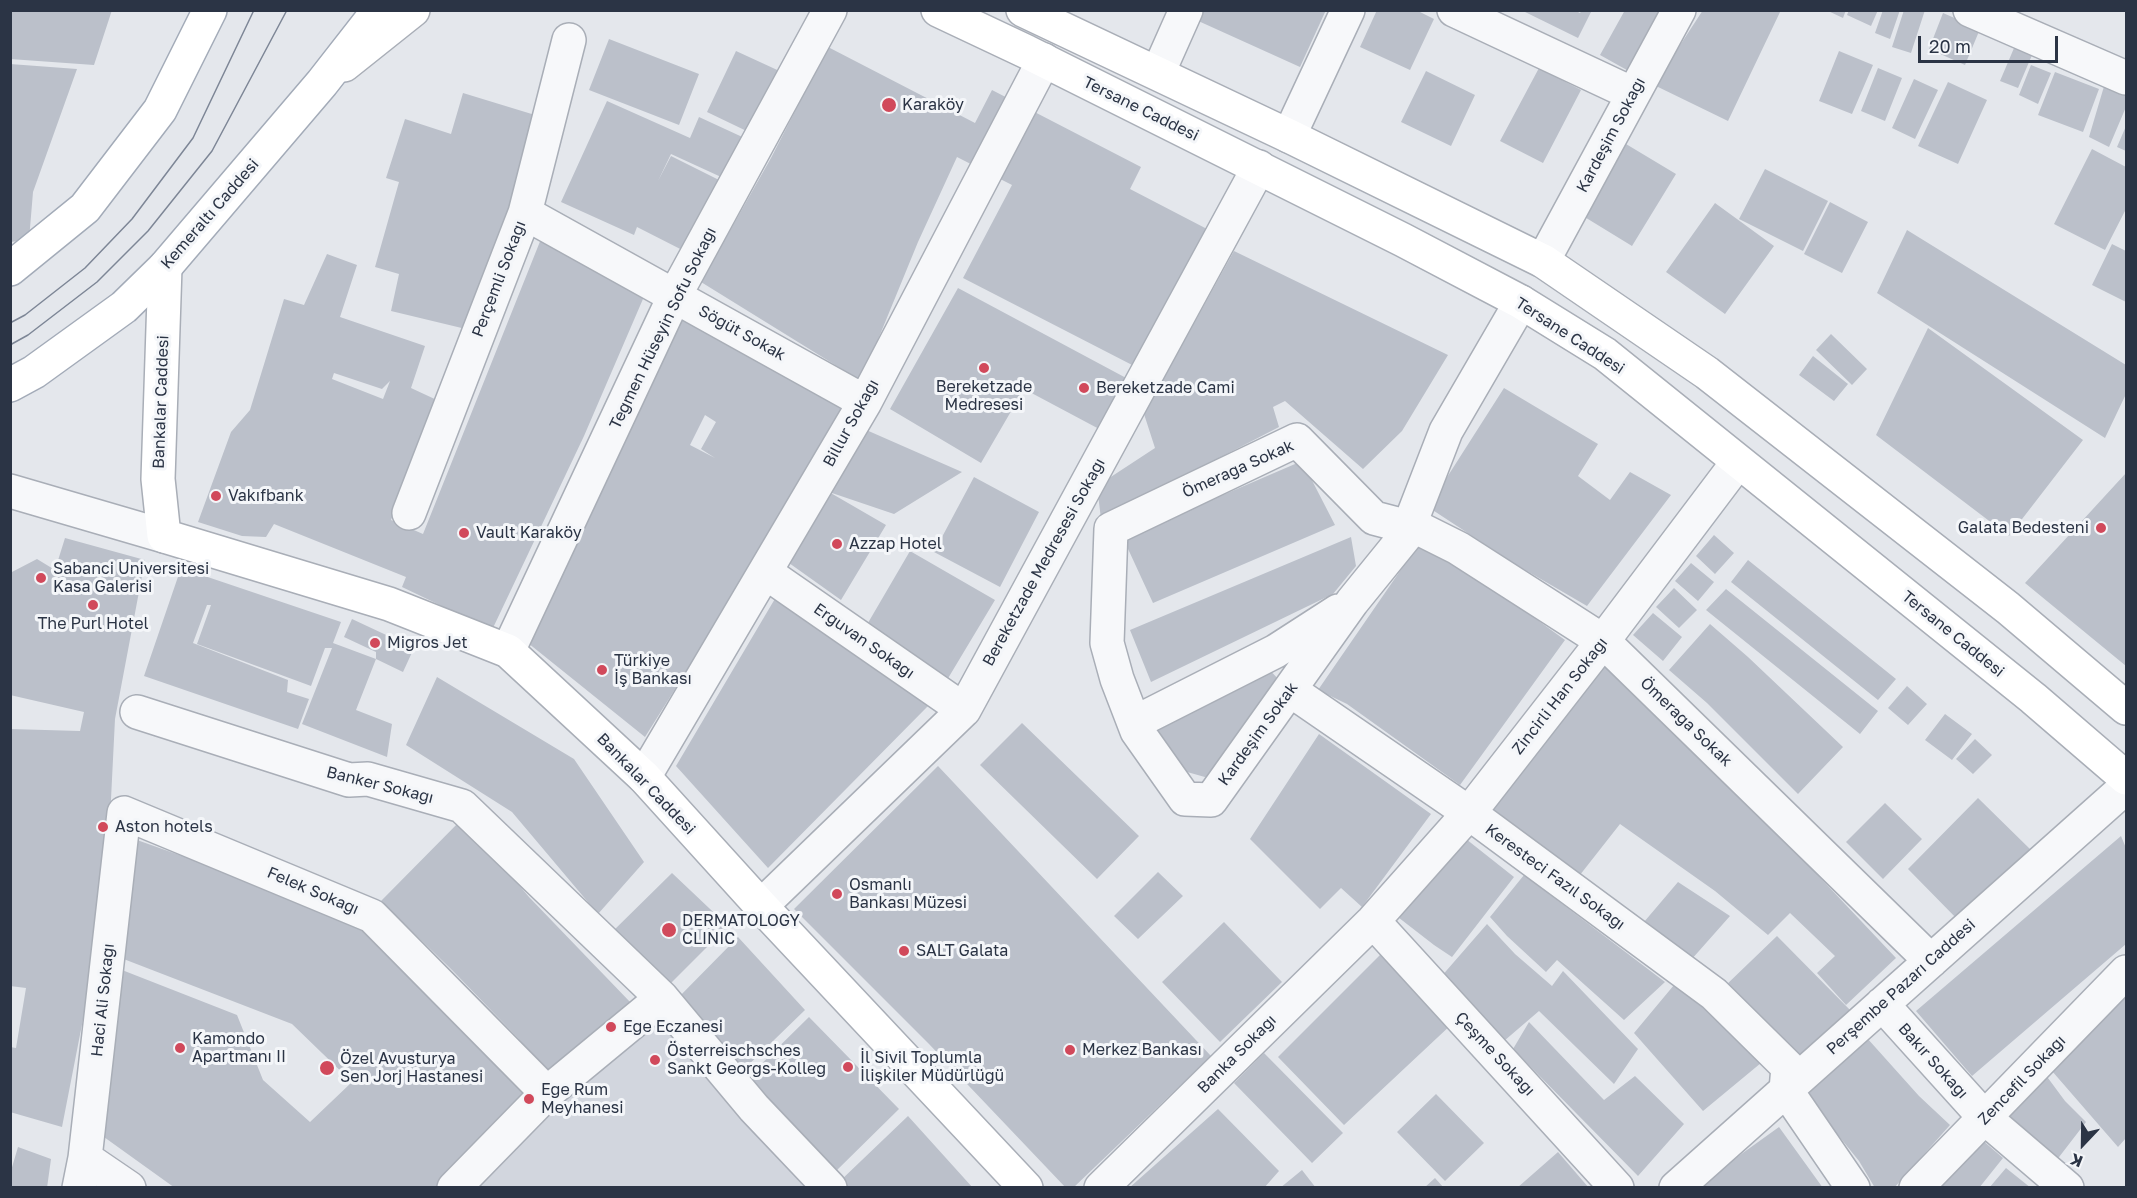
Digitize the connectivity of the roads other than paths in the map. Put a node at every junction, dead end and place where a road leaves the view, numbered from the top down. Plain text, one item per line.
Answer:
1 (210, 10) edge
2 (379, 10) edge
3 (413, 10) edge
4 (830, 10) edge
5 (938, 10) edge
6 (1023, 10) edge
7 (1186, 10) edge
8 (1348, 10) edge
9 (1454, 10) edge
10 (1679, 10) edge
11 (1970, 10) edge
12 (569, 40) dead end
13 (1044, 60) junction
14 (1158, 73) junction
15 (2127, 78) edge
16 (322, 83) junction
17 (1633, 94) junction
18 (1289, 136) junction
19 (1259, 167) junction
20 (525, 213) junction
21 (1543, 261) junction
22 (165, 267) junction
23 (10, 269) edge
24 (675, 295) junction
25 (1521, 303) junction
26 (10, 385) edge
27 (865, 402) junction
28 (1738, 462) junction
29 (10, 491) edge
30 (409, 513) dead end
31 (1411, 526) junction
32 (1111, 528) joint
33 (164, 536) junction
34 (765, 572) junction
35 (1352, 602) junction
36 (1603, 642) junction
37 (508, 651) junction
38 (1290, 690) junction
39 (2127, 708) edge
40 (964, 710) junction
41 (137, 712) dead end
42 (1134, 723) junction
43 (644, 777) junction
44 (2127, 778) edge
45 (2127, 787) edge
46 (124, 813) joint
47 (1469, 813) junction
48 (760, 906) junction
49 (1372, 921) junction
50 (1930, 961) junction
51 (2127, 972) edge
52 (662, 998) junction
53 (1882, 1004) junction
54 (1786, 1090) junction
55 (547, 1094) junction
56 (1985, 1118) junction
57 (82, 1173) edge
58 (129, 1188) edge
59 (454, 1188) edge
60 (830, 1188) edge
61 (1026, 1188) edge
62 (1101, 1188) edge
63 (1617, 1188) edge
64 (1676, 1188) edge
65 (1853, 1188) edge
66 (1916, 1188) edge
67 (2067, 1188) edge

1 - 23 main road
2 - 16 main road, Kemeraltı Caddesi
3 - 16 main road
4 - 24 street, Teğmen Hüseyin Sofu Sokağı
5 - 13 main road, Tersane Caddesi
6 - 14 main road
7 - 14 street
8 - 18 street
9 - 17 street
10 - 17 street, Kardeşim Sokağı
11 - 15 street
12 - 20 street, Perçemli Sokağı
13 - 19 main road, Tersane Caddesi
13 - 27 street, Billur Sokağı
14 - 18 main road
16 - 22 main road, Kemeraltı Caddesi
17 - 21 street, Kardeşim Sokağı
18 - 21 main road
19 - 25 main road, Tersane Caddesi
19 - 40 street, Bereketzade Medresesi Sokağı
20 - 24 street, Söğüt Sokak
20 - 30 street, Perçemli Sokağı
21 - 39 main road
22 - 26 main road, Kemeraltı Caddesi
22 - 33 main road, Bankalar Caddesi
24 - 27 street, Söğüt Sokak
24 - 37 street, Teğmen Hüseyin Sofu Sokağı
25 - 28 main road, Tersane Caddesi
25 - 31 street, Kardeşim Sokak
27 - 34 street, Billur Sokağı
28 - 36 street, Zincirli Han Sokağı
28 - 44 main road, Tersane Caddesi
29 - 33 street, Bankalar Caddesi
31 - 32 street, Ömerağa Sokak
31 - 35 street, Kardeşim Sokak
31 - 36 street, Ömerağa Sokak
32 - 42 street, Kardeşim Sokak
33 - 37 main road, Bankalar Caddesi
34 - 40 street, Erguvan Sokağı
34 - 43 street, Billur Sokağı
35 - 38 street, Kardeşim Sokak
35 - 42 street, Kardeşim Sokak
36 - 47 street, Zincirli Han Sokağı
36 - 50 street, Ömerağa Sokak
37 - 43 main road, Bankalar Caddesi
38 - 42 street, Kardeşim Sokak
38 - 47 street, Keresteci Fazıl Sokağı
40 - 48 street, Bereketzade Medresesi Sokağı
41 - 52 street, Banker Sokağı
43 - 48 main road, Bankalar Caddesi
45 - 50 street, Perşembe Pazarı Caddesi
46 - 55 street, Felek Sokağı
46 - 57 street, Haci Ali Sokağı
47 - 49 street, Zincirli Han Sokağı
47 - 54 street, Keresteci Fazıl Sokağı
48 - 61 main road, Bankalar Caddesi
49 - 62 street, Banka Sokağı
49 - 63 street, Çeşme Sokağı
50 - 53 street, Perşembe Pazarı Caddesi
51 - 56 street, Zencefil Sokağı
52 - 55 street
52 - 60 street, Banker Sokağı
53 - 54 street, Perşembe Pazarı Caddesi
53 - 56 street, Bakır Sokağı
54 - 64 street, Perşembe Pazarı Caddesi
54 - 65 street
55 - 59 street
56 - 66 street, Zencefil Sokağı
56 - 67 street, Bakır Sokağı
57 - 58 street

